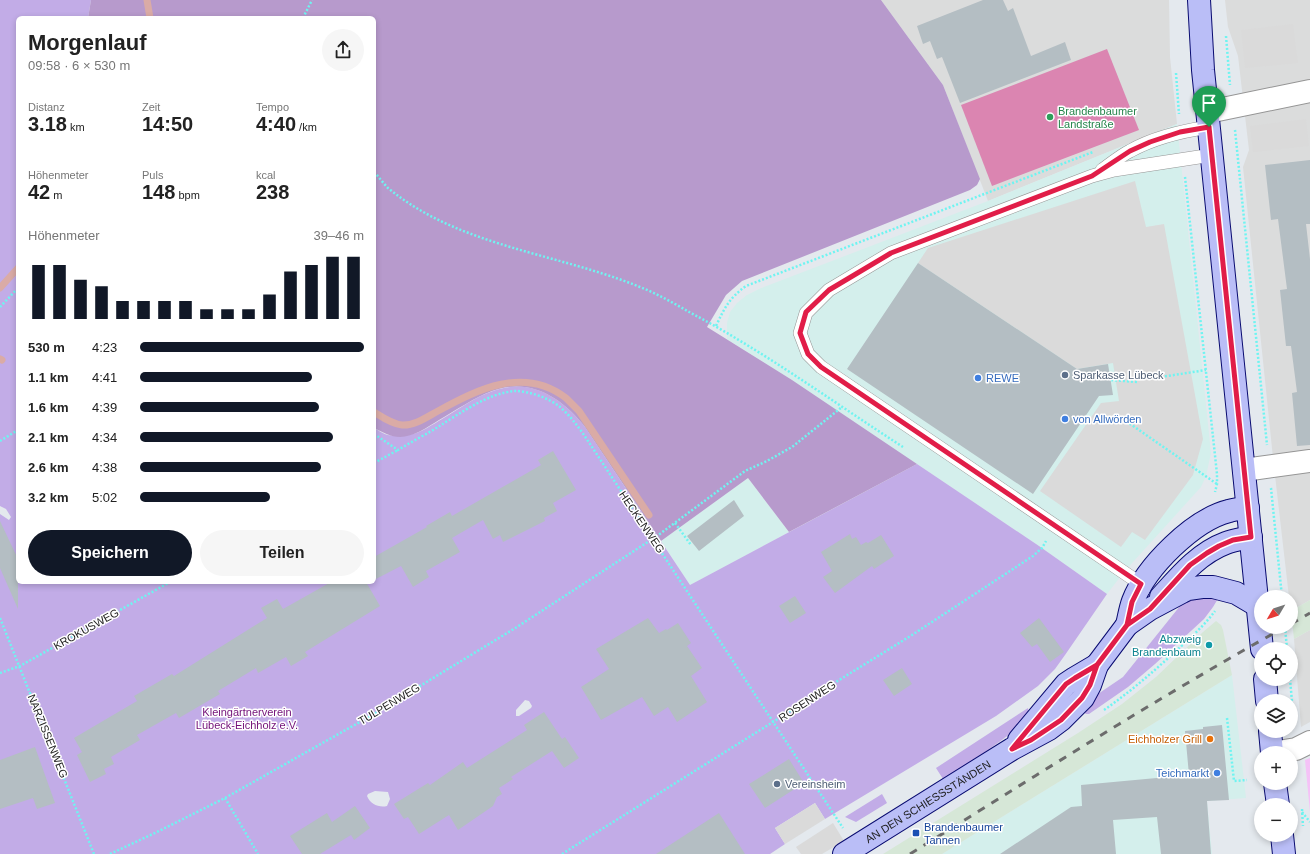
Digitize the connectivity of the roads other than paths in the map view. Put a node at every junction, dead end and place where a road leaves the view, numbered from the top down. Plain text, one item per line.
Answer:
1 (1199, 0) edge
2 (1310, 91) edge
3 (1208, 120) junction
4 (1212, 155) junction
5 (1092, 176) junction
6 (1310, 461) edge
7 (1244, 470) junction
8 (1248, 508) junction
9 (1251, 537) junction
10 (1141, 584) junction
11 (1256, 590) edge
12 (1254, 604) edge
13 (1150, 609) junction
14 (1127, 625) junction
15 (1283, 842) edge
16 (844, 854) edge
17 (1284, 854) edge

1 - 3 street
2 - 3 street
3 - 4 street
3 - 5 lane
4 - 5 lane
4 - 7 street
5 - 10 lane
6 - 7 street
7 - 8 street
8 - 9 street
8 - 10 street, AN DEN SCHIESSSTÄNDEN
9 - 11 street
9 - 13 street, AN DEN SCHIESSSTÄNDEN
10 - 13 lane
10 - 14 street, AN DEN SCHIESSSTÄNDEN
12 - 13 street, AN DEN SCHIESSSTÄNDEN
13 - 14 street, AN DEN SCHIESSSTÄNDEN
14 - 16 street, AN DEN SCHIESSSTÄNDEN
15 - 17 street

